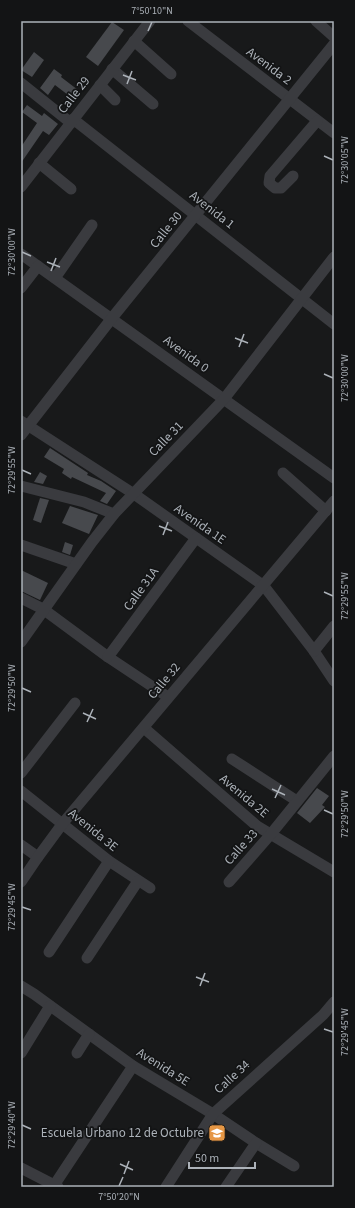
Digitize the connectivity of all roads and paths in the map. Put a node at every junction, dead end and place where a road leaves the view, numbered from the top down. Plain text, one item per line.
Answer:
1 (150, 21) edge
2 (188, 21) edge
3 (316, 21) edge
4 (334, 37) edge
5 (134, 41) junction
6 (334, 44) edge
7 (112, 69) junction
8 (171, 74) dead end
9 (21, 83) edge
10 (100, 85) junction
11 (290, 99) junction
12 (115, 100) dead end
13 (153, 104) dead end
14 (72, 121) junction
15 (317, 121) junction
16 (334, 133) edge
17 (40, 163) junction
18 (293, 176) dead end
19 (21, 187) edge
20 (71, 189) dead end
21 (196, 215) junction
22 (92, 225) dead end
23 (21, 254) edge
24 (334, 257) edge
25 (38, 266) junction
26 (55, 278) junction
27 (21, 288) edge
28 (301, 299) junction
29 (112, 318) junction
30 (334, 324) edge
31 (224, 399) junction
32 (23, 427) edge
33 (283, 473) dead end
34 (334, 478) edge
35 (21, 486) edge
36 (134, 494) junction
37 (334, 501) edge
38 (326, 511) junction
39 (114, 514) junction
40 (196, 538) junction
41 (21, 545) edge
42 (76, 564) junction
43 (264, 586) junction
44 (21, 598) edge
45 (43, 610) junction
46 (334, 626) edge
47 (21, 642) edge
48 (314, 651) junction
49 (108, 657) junction
50 (334, 681) edge
51 (168, 698) junction
52 (75, 703) dead end
53 (144, 728) junction
54 (334, 756) edge
55 (232, 759) dead end
56 (21, 773) edge
57 (21, 791) edge
58 (297, 801) junction
59 (63, 824) junction
60 (271, 834) junction
61 (21, 845) edge
62 (38, 857) junction
63 (109, 861) junction
64 (334, 872) edge
65 (138, 881) junction
66 (21, 882) edge
67 (229, 882) dead end
68 (150, 888) dead end
69 (49, 952) dead end
70 (87, 958) dead end
71 (21, 986) edge
72 (334, 1002) edge
73 (50, 1006) junction
74 (89, 1034) junction
75 (21, 1053) edge
76 (77, 1053) dead end
77 (133, 1066) junction
78 (213, 1114) junction
79 (256, 1143) junction
80 (294, 1166) dead end
81 (21, 1168) edge
82 (55, 1186) edge
83 (166, 1187) edge
84 (226, 1187) edge

1 - 5 street, Calle 29
2 - 11 street, Avenida 2
3 - 4 street
5 - 7 street, Calle 29
5 - 8 street
6 - 11 street, Calle 30
7 - 10 street, Calle 29
7 - 13 street
9 - 14 street, Avenida 1
10 - 12 street
10 - 14 street, Calle 29
11 - 15 street, Avenida 2
11 - 21 street, Calle 30
14 - 17 street, Calle 29
14 - 21 street, Avenida 1
15 - 16 street, Avenida 2
15 - 18 street
17 - 19 street, Calle 29
17 - 20 street
21 - 28 street, Avenida 1
21 - 29 street, Calle 30
22 - 26 street
23 - 25 street, Avenida 0
24 - 28 street, Calle 31
25 - 26 street, Avenida 0
25 - 27 street
26 - 29 street, Avenida 0
28 - 30 street, Avenida 1
28 - 31 street, Calle 31
29 - 31 street, Avenida 0
29 - 32 street, Calle 30
31 - 34 street, Avenida 0
31 - 36 street, Calle 31
32 - 36 street, Avenida 1E
33 - 38 street
35 - 39 street
36 - 39 street, Calle 31
36 - 40 street, Avenida 1E
37 - 38 street, Calle 32
38 - 43 street, Calle 32
39 - 42 street, Calle 31
40 - 43 street, Avenida 1E
40 - 49 street, Calle 31A
41 - 42 street
42 - 45 street, Calle 31
43 - 48 street, Avenida 1E
43 - 51 street, Calle 32
44 - 45 street
45 - 47 street, Calle 31
45 - 49 street
46 - 48 street
48 - 50 street, Avenida 1E
49 - 51 street
51 - 53 street, Calle 32
52 - 56 street
53 - 59 street, Calle 32
53 - 60 street, Avenida 2E
54 - 58 street, Calle 33
55 - 58 street
57 - 59 street, Avenida 3E
58 - 60 street, Calle 33
59 - 62 street, Calle 32
59 - 63 street, Avenida 3E
60 - 64 street, Avenida 2E
60 - 67 street, Calle 33
61 - 62 street
62 - 66 street, Calle 32
63 - 65 street, Avenida 3E
63 - 69 street
65 - 68 street, Avenida 3E
65 - 70 street
71 - 73 street, Avenida 5E
72 - 78 street, Calle 34
73 - 74 street, Avenida 5E
73 - 75 street
74 - 76 street
74 - 77 street, Avenida 5E
77 - 78 street, Avenida 5E
77 - 82 street
78 - 79 street, Avenida 5E
78 - 83 street, Calle 34
79 - 80 street, Avenida 5E
79 - 84 street
81 - 82 street

